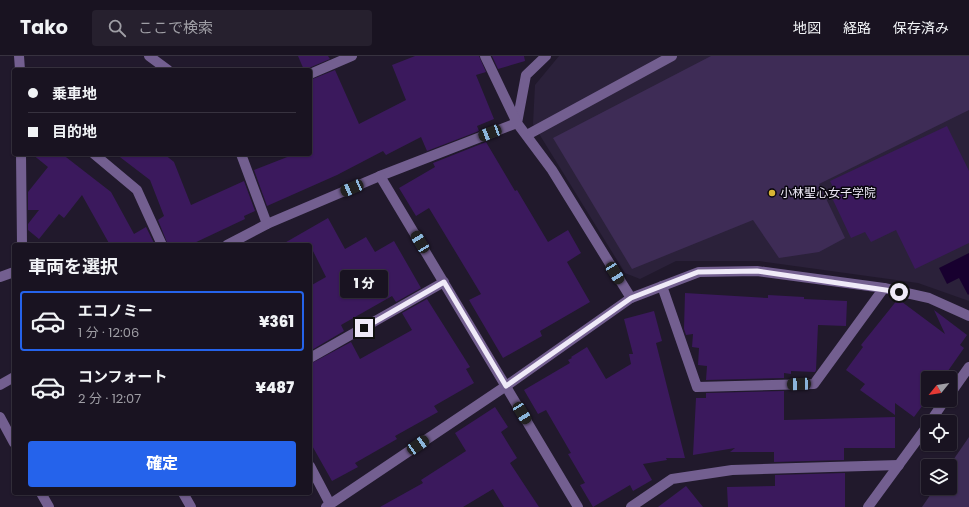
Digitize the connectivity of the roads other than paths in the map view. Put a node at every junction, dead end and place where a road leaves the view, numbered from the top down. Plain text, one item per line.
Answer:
1 (19, 56) edge
2 (149, 56) edge
3 (352, 56) edge
4 (485, 56) edge
5 (546, 56) edge
6 (672, 56) edge
7 (20, 68) edge
8 (165, 68) edge
9 (312, 73) edge
10 (517, 122) junction
11 (528, 136) junction
12 (21, 156) edge
13 (96, 156) edge
14 (241, 156) edge
15 (380, 176) junction
16 (268, 224) junction
17 (22, 243) edge
18 (161, 243) edge
19 (230, 243) edge
20 (12, 273) edge
21 (0, 277) edge
22 (444, 282) junction
23 (662, 286) junction
24 (884, 288) junction
25 (631, 298) junction
26 (969, 316) edge
27 (312, 357) edge
28 (969, 367) edge
29 (12, 378) edge
30 (957, 384) edge
31 (0, 385) edge
32 (506, 386) junction
33 (0, 417) edge
34 (921, 435) edge
35 (12, 439) edge
36 (899, 465) junction
37 (312, 470) edge
38 (42, 495) edge
39 (184, 495) edge
40 (328, 505) edge
41 (49, 507) edge
42 (190, 507) edge
43 (578, 507) edge
44 (631, 507) edge
45 (868, 507) edge

1 - 7 street
2 - 8 street
3 - 9 street
4 - 10 street
5 - 10 street
6 - 11 street
10 - 11 street
10 - 15 street
11 - 25 street
12 - 17 street
13 - 18 street
14 - 16 street
15 - 16 street
15 - 22 street
16 - 19 street
20 - 21 street
22 - 27 street
22 - 32 street
23 - 24 street
23 - 24 street
23 - 25 street
24 - 26 street
25 - 32 street
28 - 30 street
29 - 31 street
32 - 40 street
32 - 43 street
33 - 35 street
34 - 36 street
36 - 44 street
36 - 45 street
37 - 40 street
38 - 41 street
39 - 42 street

